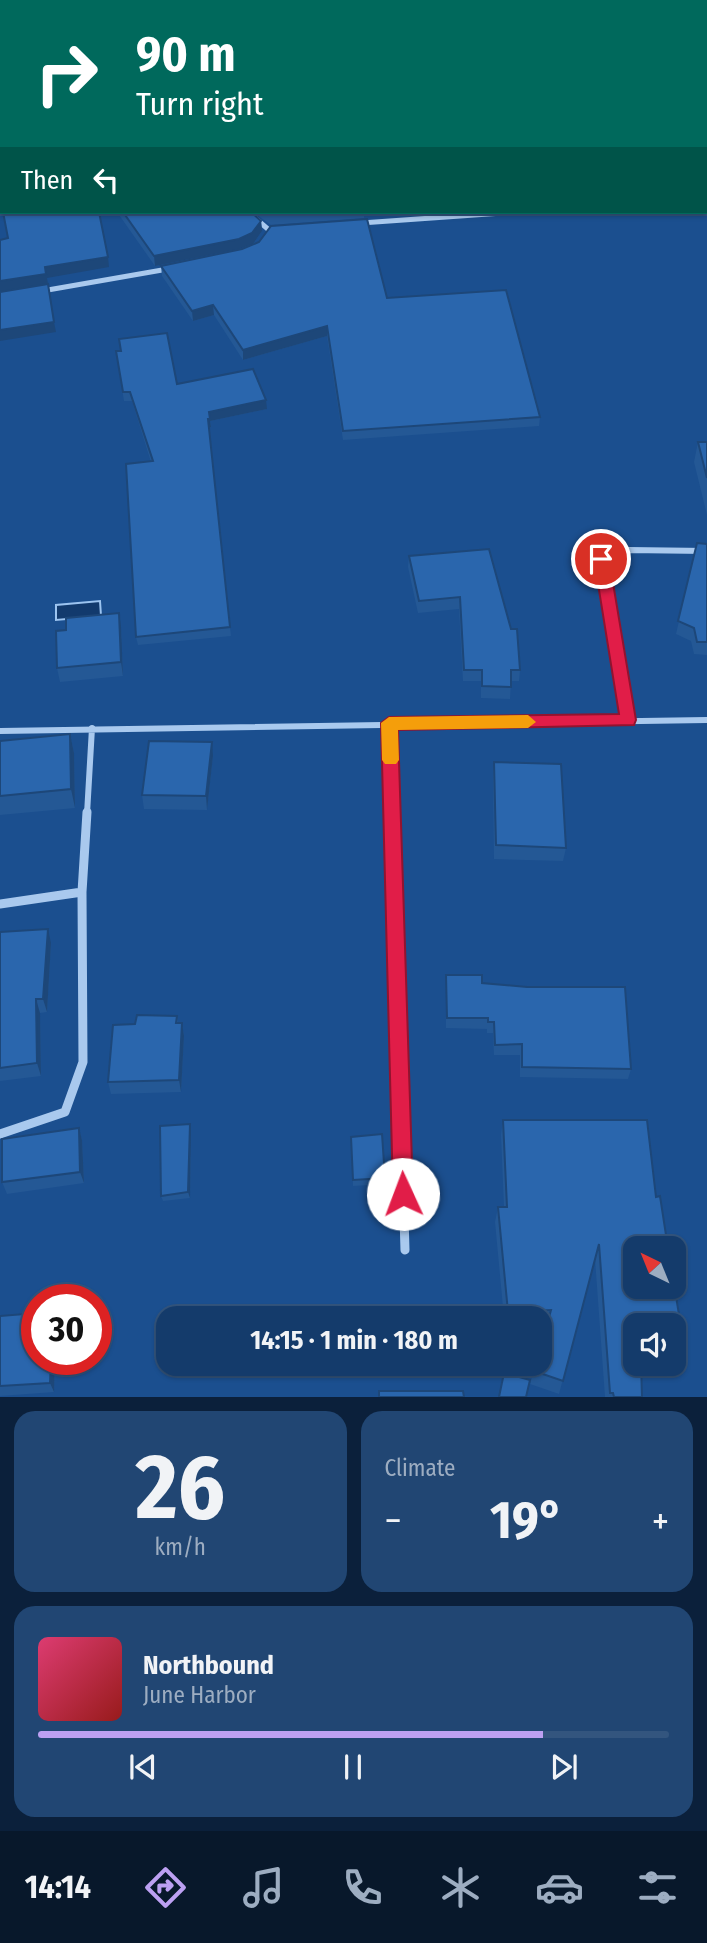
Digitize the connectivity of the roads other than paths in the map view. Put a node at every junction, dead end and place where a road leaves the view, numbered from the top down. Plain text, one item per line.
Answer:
1 (250, 214) edge
2 (488, 214) edge
3 (349, 224) edge
4 (280, 229) edge
5 (269, 230) junction
6 (262, 239) edge
7 (180, 267) edge
8 (37, 292) edge
9 (707, 551) edge
10 (628, 720) junction
11 (707, 720) edge
12 (389, 723) junction
13 (92, 728) junction
14 (0, 731) edge
15 (82, 892) junction
16 (0, 904) edge
17 (0, 1134) edge
18 (405, 1250) dead end

1 - 5 street
2 - 3 street
4 - 5 street
5 - 6 street
7 - 8 street
9 - 10 street
10 - 11 street
10 - 12 street
12 - 13 street
12 - 18 street
13 - 14 street
13 - 15 street
15 - 16 street
15 - 17 street

